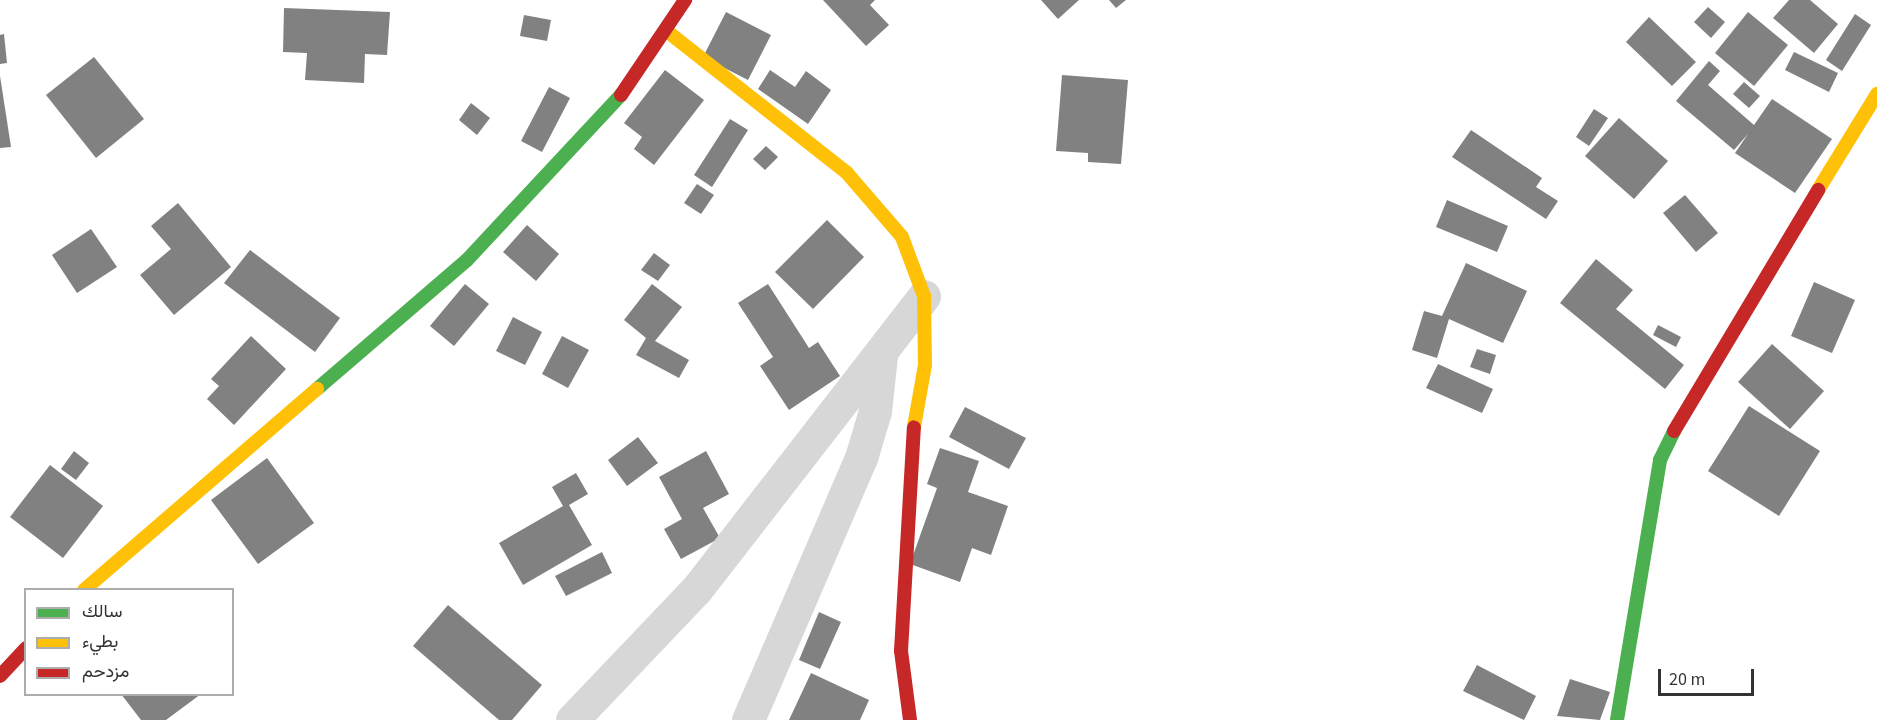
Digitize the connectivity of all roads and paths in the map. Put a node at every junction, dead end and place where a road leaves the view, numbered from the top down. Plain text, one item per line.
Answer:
1 (685, 0) edge
2 (668, 32) junction
3 (1877, 94) edge
4 (924, 296) junction
5 (881, 356) junction
6 (86, 588) edge
7 (24, 650) edge
8 (0, 676) edge
9 (572, 720) edge
10 (748, 720) edge
11 (910, 720) edge
12 (1617, 720) edge

1 - 2 street
2 - 4 street
2 - 6 street
3 - 12 street
4 - 5 street
4 - 11 street
5 - 9 street
5 - 10 street
7 - 8 street

